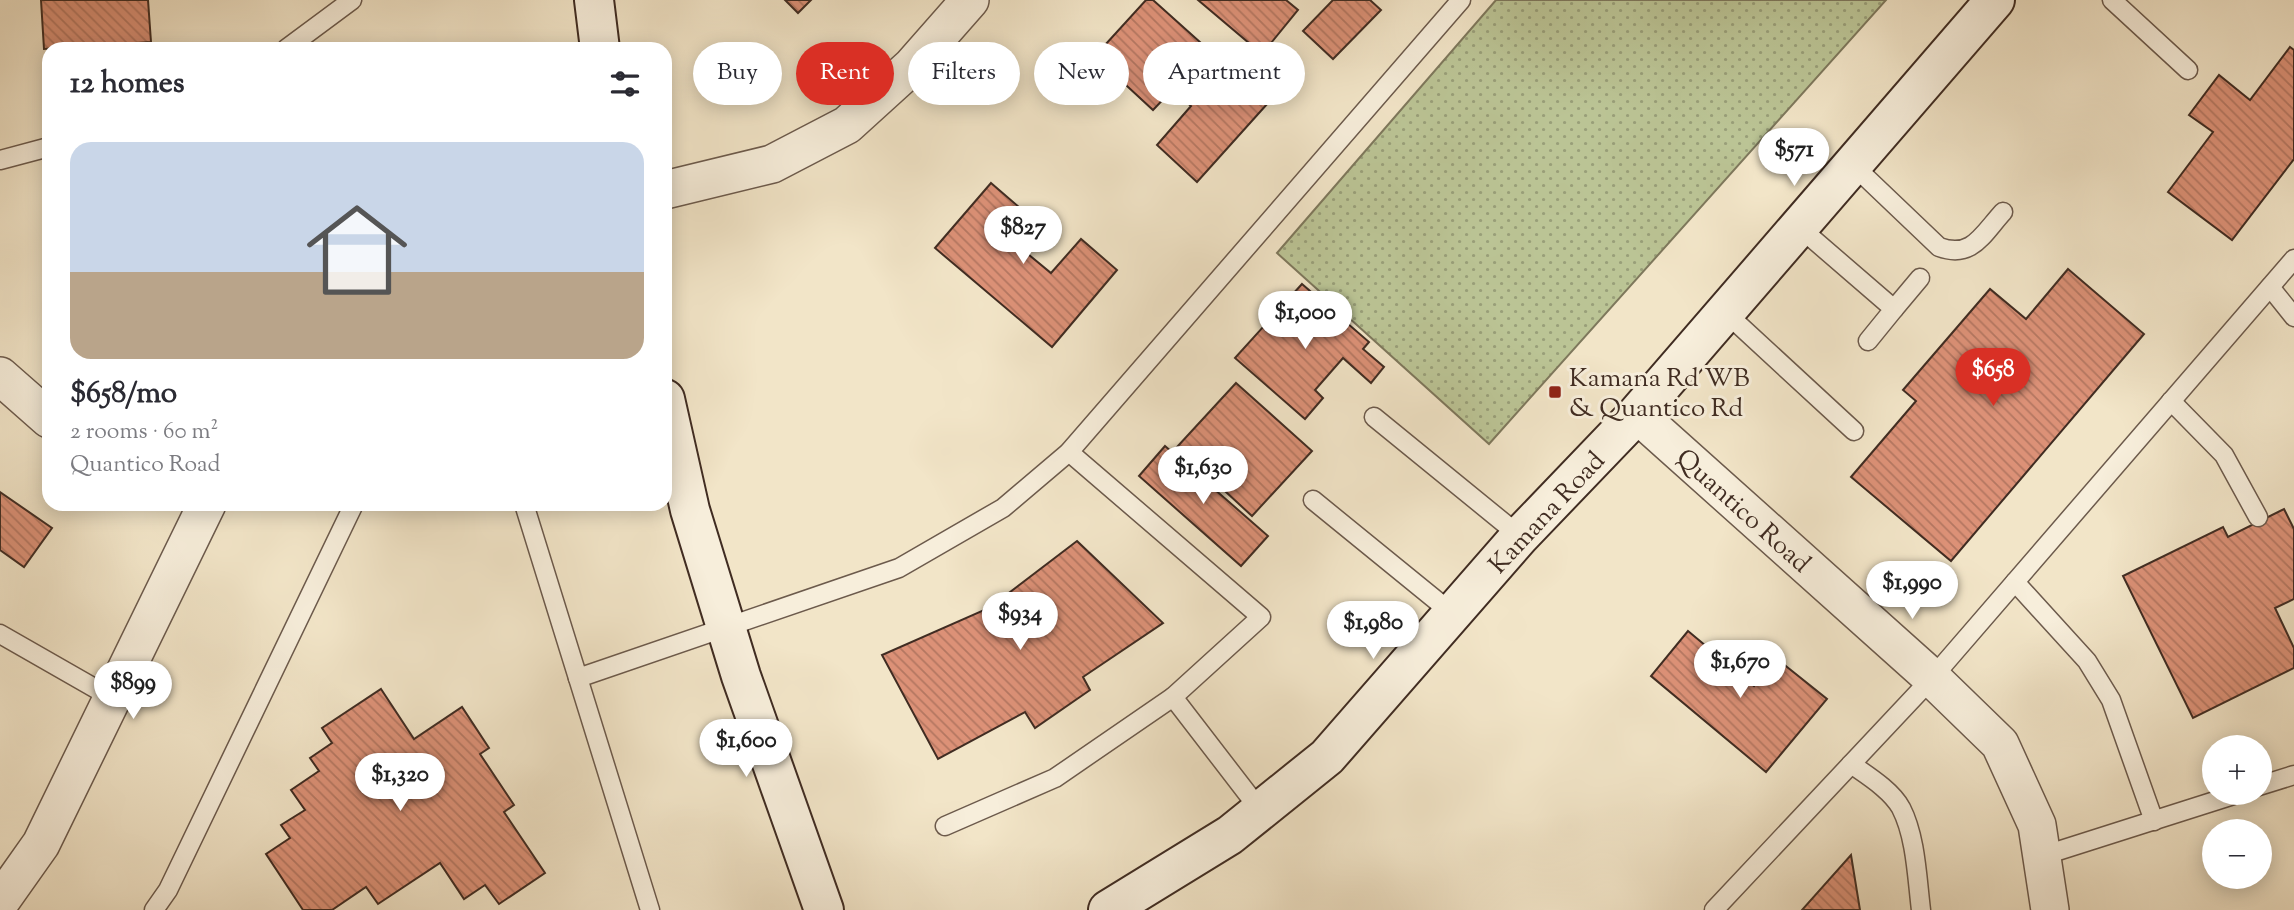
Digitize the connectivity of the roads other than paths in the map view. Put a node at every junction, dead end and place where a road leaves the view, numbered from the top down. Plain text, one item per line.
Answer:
1 (352, 0) edge
2 (594, 0) edge
3 (970, 0) edge
4 (1461, 0) edge
5 (1995, 0) edge
6 (2112, 0) edge
7 (295, 42) edge
8 (599, 42) edge
9 (2188, 70) dead end
10 (42, 149) edge
11 (0, 160) edge
12 (1853, 165) junction
13 (672, 188) edge
14 (2003, 212) dead end
15 (1799, 227) junction
16 (2294, 259) edge
17 (1920, 278) dead end
18 (2270, 287) junction
19 (1894, 309) junction
20 (1725, 312) junction
21 (2294, 317) edge
22 (1868, 341) dead end
23 (0, 376) edge
24 (2171, 401) junction
25 (42, 413) edge
26 (1637, 414) junction
27 (1374, 417) dead end
28 (672, 430) edge
29 (1854, 431) dead end
30 (1069, 453) junction
31 (1313, 500) dead end
32 (197, 511) edge
33 (351, 511) edge
34 (526, 511) edge
35 (2258, 517) dead end
36 (1520, 536) junction
37 (2015, 582) junction
38 (1453, 614) junction
39 (727, 629) junction
40 (0, 634) edge
41 (578, 678) junction
42 (1932, 678) junction
43 (1174, 697) junction
44 (112, 698) junction
45 (1852, 764) junction
46 (2294, 775) edge
47 (2272, 782) edge
48 (2203, 805) edge
49 (1260, 810) junction
50 (2154, 821) junction
51 (945, 826) dead end
52 (2042, 856) junction
53 (0, 902) edge
54 (154, 910) edge
55 (650, 910) edge
56 (824, 910) edge
57 (1108, 910) edge
58 (1714, 910) edge
59 (1921, 910) edge
60 (2050, 910) edge

1 - 7 lane
2 - 8 street
3 - 13 street
4 - 30 lane
5 - 12 street, Kamana Road
6 - 9 lane
10 - 11 lane
12 - 14 lane
12 - 15 street, Kamana Road
15 - 19 lane
15 - 20 street, Kamana Road
16 - 18 lane
17 - 19 lane
18 - 21 lane
18 - 24 lane
19 - 22 lane
20 - 26 street, Kamana Road
20 - 29 lane
23 - 25 street
24 - 35 lane
24 - 37 lane
26 - 36 street, Kamana Road
26 - 42 street, Quantico Road
27 - 36 lane
28 - 39 street
30 - 39 lane
30 - 43 lane
31 - 38 lane
32 - 44 street
33 - 54 lane
34 - 41 lane
36 - 38 street, Kamana Road
37 - 42 lane
37 - 50 lane
38 - 49 street, Kamana Road
39 - 41 lane
39 - 56 street
40 - 44 lane
41 - 55 lane
42 - 45 lane
42 - 52 street, Quantico Road
43 - 49 lane
43 - 51 lane
44 - 53 street
45 - 58 lane
45 - 59 lane
46 - 47 lane
48 - 50 lane
49 - 57 street, Kamana Road
50 - 52 lane
52 - 60 street, Quantico Road

